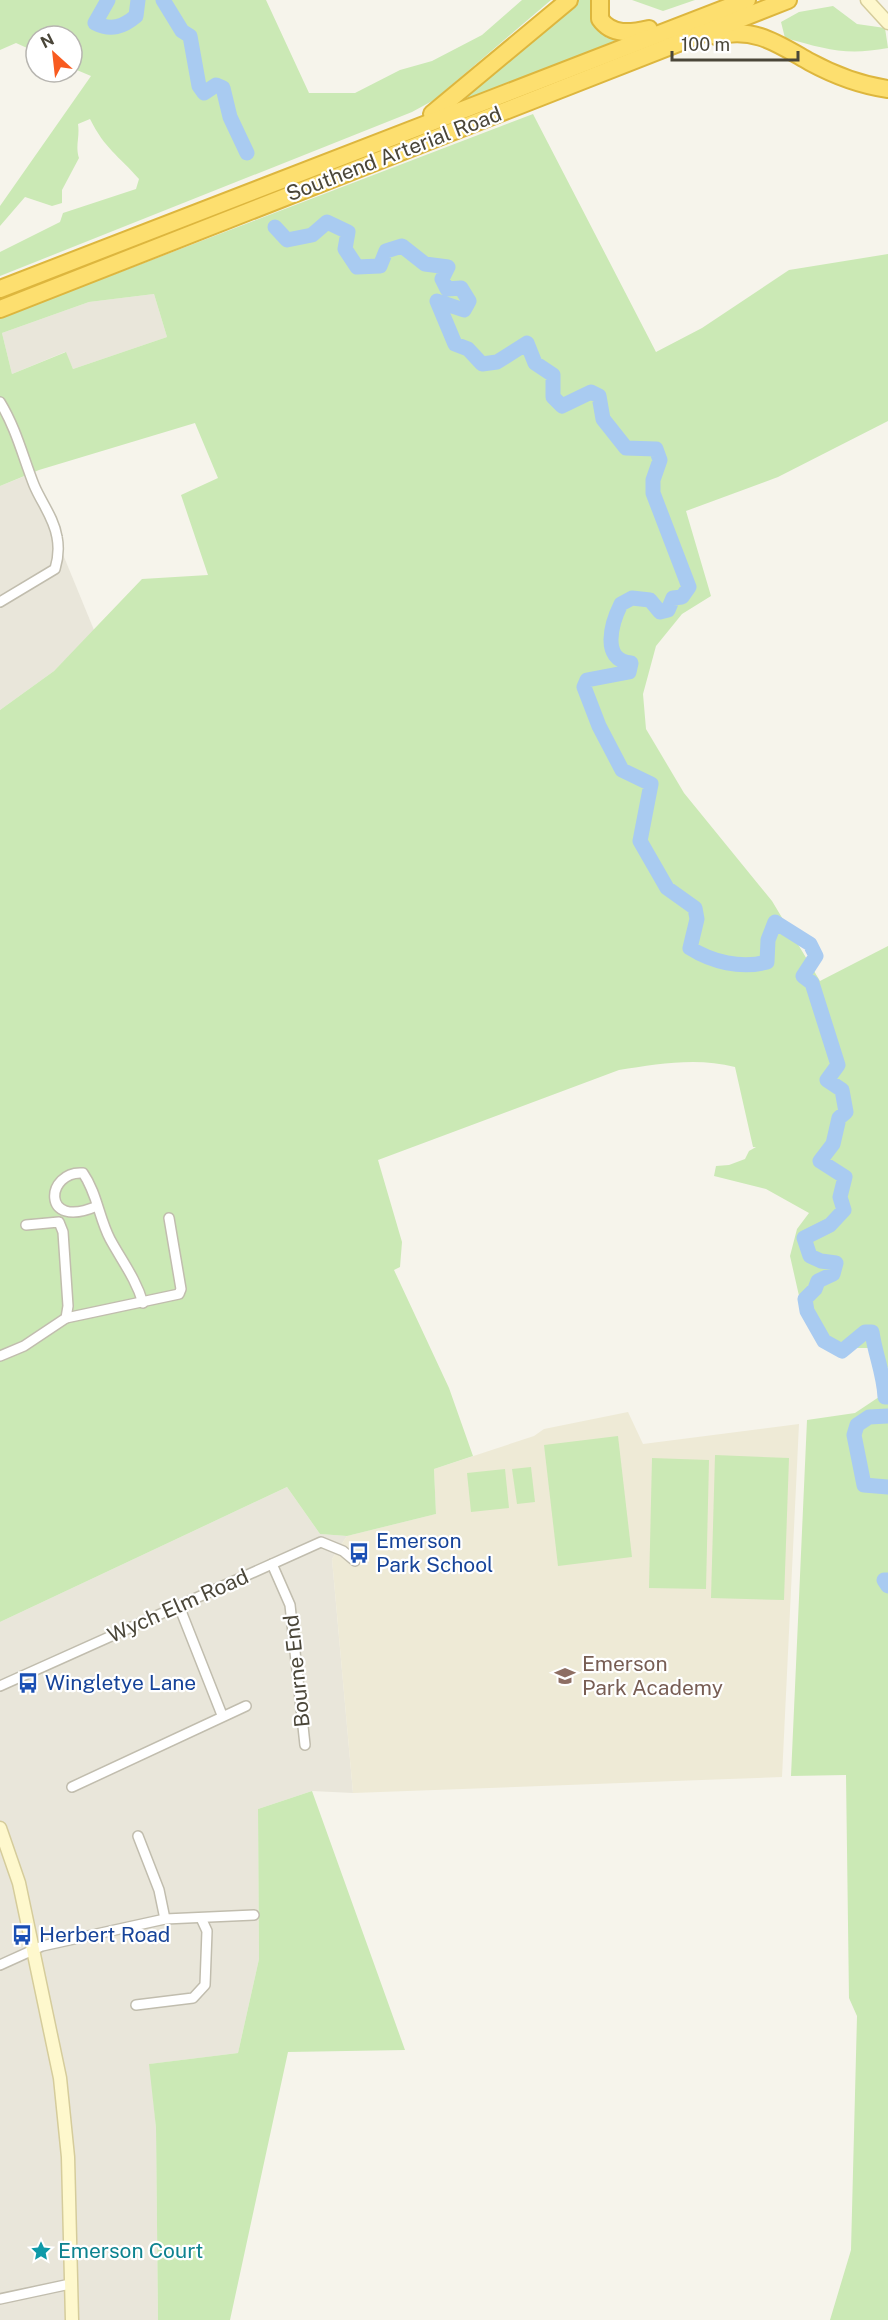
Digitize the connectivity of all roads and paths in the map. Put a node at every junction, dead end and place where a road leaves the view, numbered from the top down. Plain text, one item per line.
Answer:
1 (569, 0) edge
2 (600, 0) edge
3 (747, 0) edge
4 (788, 0) edge
5 (869, 3) edge
6 (888, 23) edge
7 (664, 49) junction
8 (887, 89) edge
9 (400, 133) junction
10 (0, 289) edge
11 (0, 309) edge
12 (0, 402) edge
13 (0, 602) edge
14 (97, 1206) junction
15 (169, 1218) dead end
16 (26, 1225) dead end
17 (143, 1303) junction
18 (66, 1318) junction
19 (0, 1356) edge
20 (355, 1561) dead end
21 (272, 1564) junction
22 (179, 1606) junction
23 (0, 1686) edge
24 (246, 1706) dead end
25 (222, 1715) junction
26 (305, 1745) dead end
27 (72, 1788) dead end
28 (0, 1828) edge
29 (138, 1836) dead end
30 (254, 1915) dead end
31 (201, 1918) junction
32 (165, 1919) junction
33 (34, 1951) junction
34 (0, 1965) edge
35 (136, 2005) dead end
36 (70, 2284) junction
37 (0, 2299) edge
38 (72, 2320) edge

1 - 9 highway
2 - 3 highway
3 - 9 highway, Southend Arterial Road
4 - 7 highway, Southend Arterial Road
5 - 6 street
7 - 8 highway
7 - 11 highway, Southend Arterial Road
9 - 10 highway, Southend Arterial Road
12 - 13 street
14 - 14 street
14 - 17 street
15 - 17 street
16 - 18 street
17 - 18 street
18 - 19 street
20 - 21 street, Wych Elm Road
21 - 22 street, Wych Elm Road
21 - 26 street, Bourne End
22 - 23 street, Wych Elm Road
22 - 25 street
24 - 25 street
25 - 27 street
28 - 33 street
29 - 32 street
30 - 31 street
31 - 32 street
31 - 35 street
32 - 33 street
33 - 34 street
33 - 36 street
36 - 37 street
36 - 38 street

